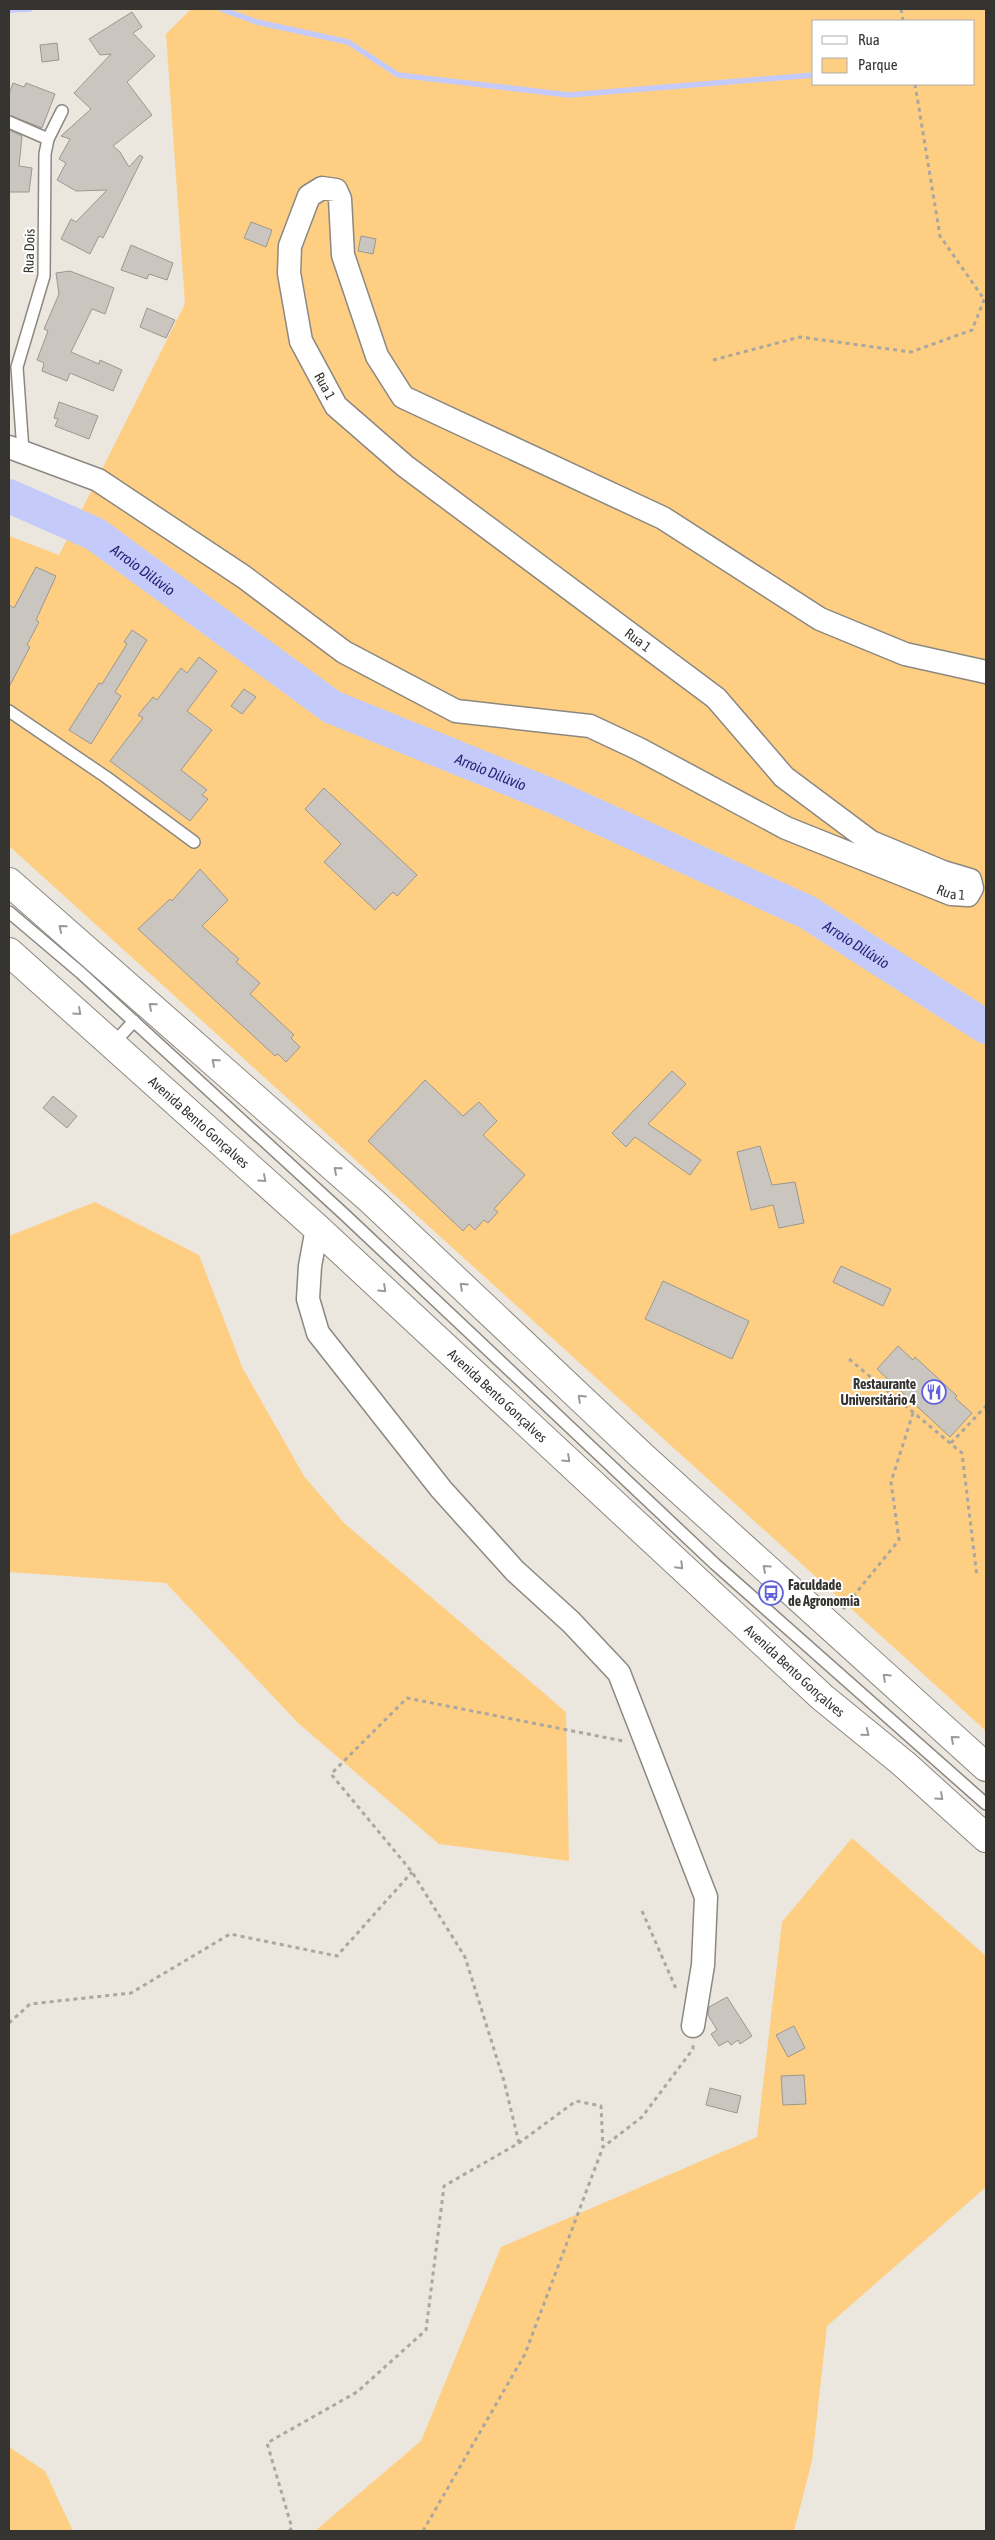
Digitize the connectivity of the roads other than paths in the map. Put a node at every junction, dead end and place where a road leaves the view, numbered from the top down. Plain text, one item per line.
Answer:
1 (62, 112) dead end
2 (9, 122) edge
3 (48, 139) junction
4 (16, 449) edge
5 (986, 672) edge
6 (9, 711) edge
7 (194, 842) dead end
8 (9, 882) edge
9 (9, 912) edge
10 (9, 952) edge
11 (134, 1021) junction
12 (113, 1044) junction
13 (317, 1228) junction
14 (986, 1767) edge
15 (986, 1804) edge
16 (986, 1838) edge
17 (692, 2026) road end

1 - 3 lane, Rua Dois
2 - 3 lane
3 - 4 lane, Rua Dois
4 - 5 street, Rua 1
6 - 7 lane
14 -> 8 main road
9 - 11 lane
10 -> 12 main road, Avenida Bento Gonçalves
11 - 12 lane
11 - 15 lane
12 -> 13 main road, Avenida Bento Gonçalves
13 -> 16 main road, Avenida Bento Gonçalves
13 - 17 street

